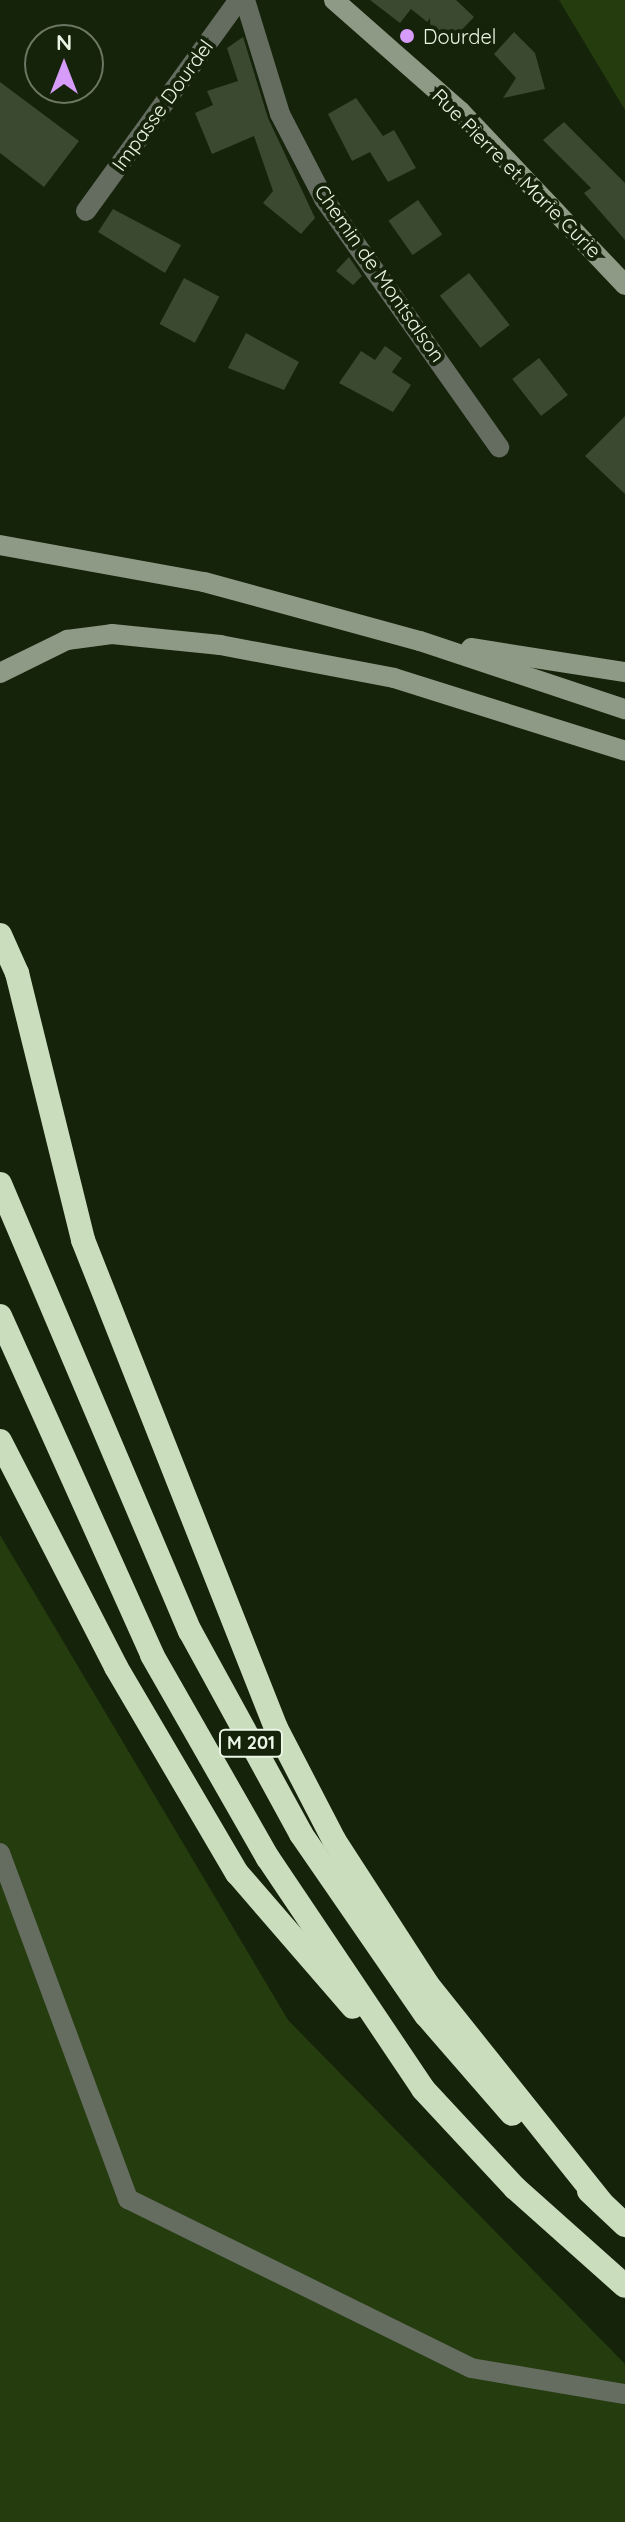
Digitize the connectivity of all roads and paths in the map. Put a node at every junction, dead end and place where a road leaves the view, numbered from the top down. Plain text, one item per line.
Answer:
1 (239, 0) edge
2 (245, 0) edge
3 (334, 0) edge
4 (86, 211) dead end
5 (625, 285) edge
6 (499, 447) dead end
7 (0, 545) edge
8 (420, 641) junction
9 (625, 672) edge
10 (0, 673) edge
11 (625, 709) edge
12 (625, 751) edge
13 (0, 935) edge
14 (0, 1184) edge
15 (0, 1316) edge
16 (0, 1441) edge
17 (0, 1853) edge
18 (423, 2089) junction
19 (601, 2202) junction
20 (625, 2225) edge
21 (625, 2286) edge
22 (625, 2394) edge

1 - 4 street, Impasse Dourdel
2 - 6 street, Chemin de Montsalson
3 - 5 main road, Rue Pierre et Marie Curie
7 - 8 main road
8 - 9 main road
8 - 11 main road
10 - 12 main road
13 - 19 highway
14 - 19 highway, M 201
15 - 18 highway, M 201
16 - 18 highway
17 - 22 street
18 - 21 highway, M 201
19 - 20 highway, M 201

